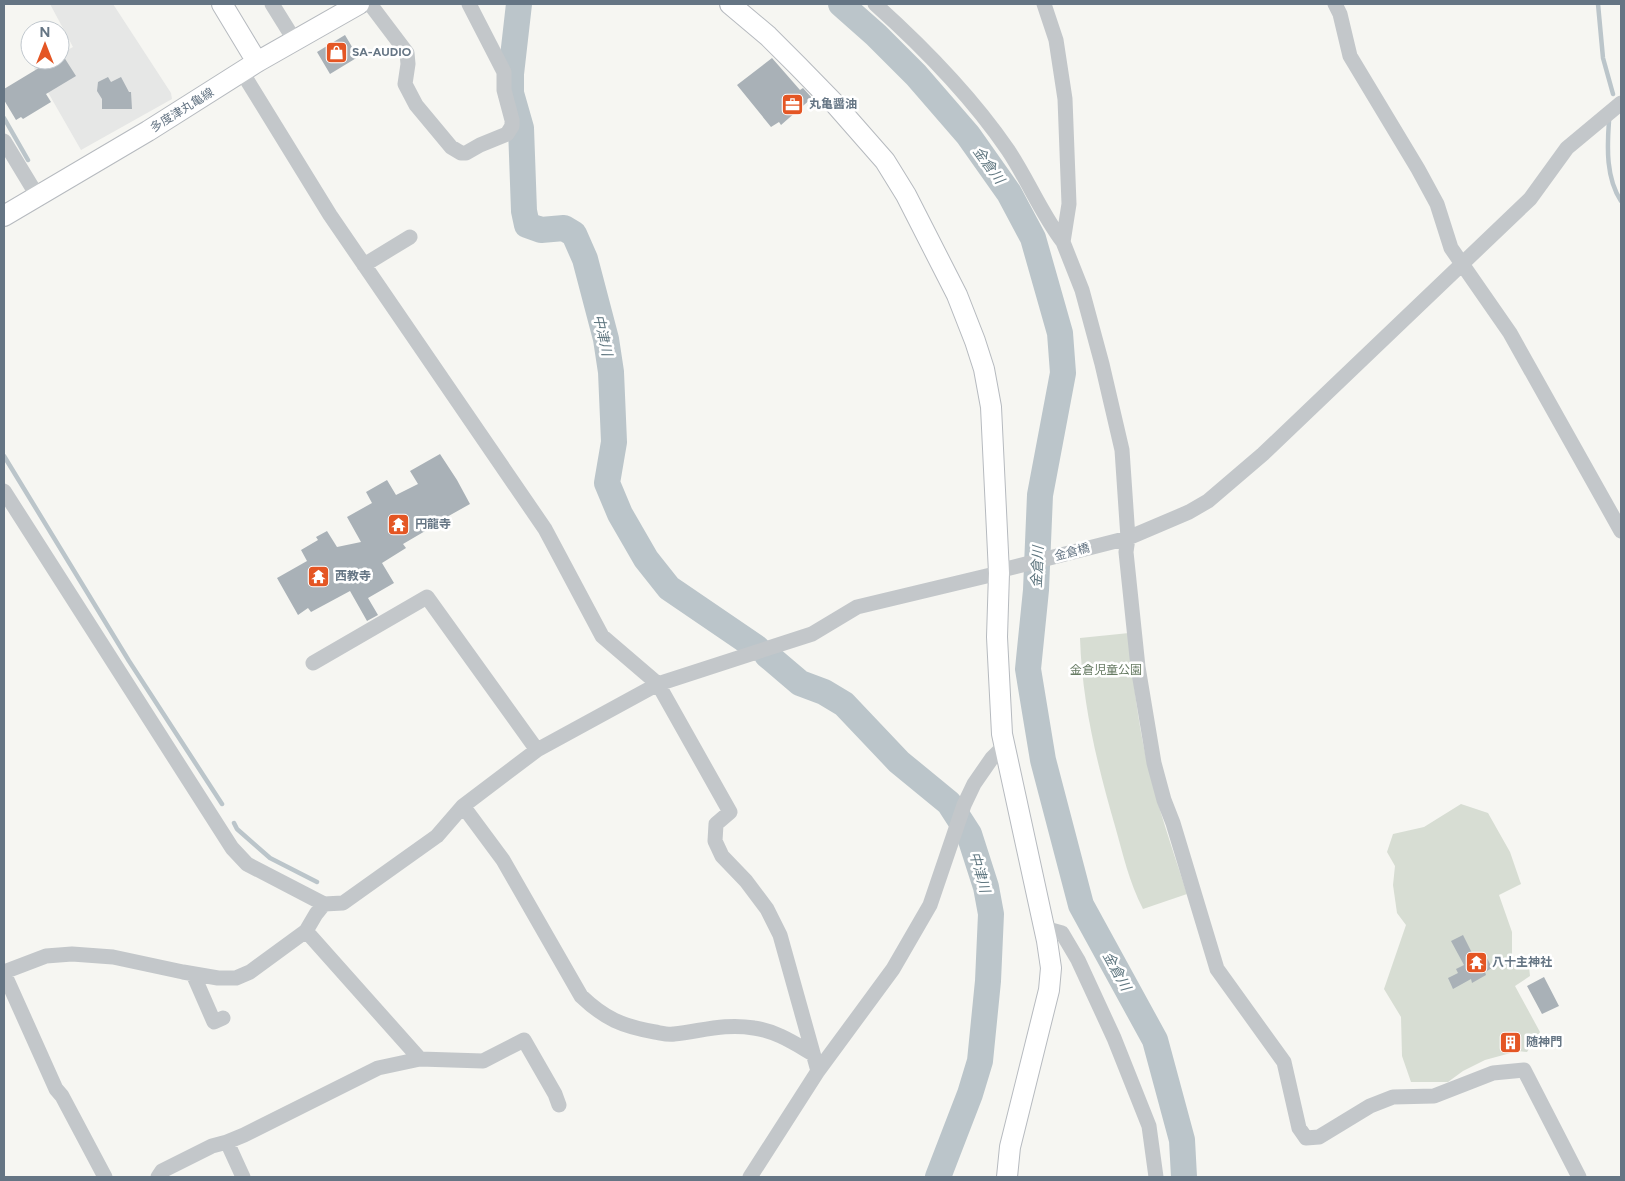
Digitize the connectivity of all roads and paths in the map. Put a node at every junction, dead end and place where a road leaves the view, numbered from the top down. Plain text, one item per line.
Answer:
1 (222, 4) edge
2 (272, 4) edge
3 (359, 4) edge
4 (370, 4) edge
5 (469, 4) edge
6 (730, 4) edge
7 (875, 4) edge
8 (1044, 4) edge
9 (1334, 4) edge
10 (295, 41) junction
11 (249, 67) junction
12 (1621, 102) edge
13 (4, 141) edge
14 (38, 197) junction
15 (4, 216) edge
16 (410, 237) dead end
17 (1063, 242) junction
18 (364, 264) junction
19 (1461, 264) junction
20 (4, 491) edge
21 (1621, 531) edge
22 (1128, 538) junction
23 (1005, 570) junction
24 (313, 663) dead end
25 (658, 684) junction
26 (1004, 746) junction
27 (537, 750) junction
28 (463, 806) junction
29 (324, 904) junction
30 (1044, 928) junction
31 (306, 931) junction
32 (4, 972) edge
33 (194, 974) junction
34 (223, 1018) dead end
35 (813, 1054) junction
36 (420, 1059) junction
37 (818, 1071) junction
38 (559, 1105) dead end
39 (227, 1142) junction
40 (105, 1177) edge
41 (158, 1177) edge
42 (243, 1177) edge
43 (750, 1177) edge
44 (1007, 1177) edge
45 (1156, 1177) edge
46 (1579, 1177) edge

1 - 11 street
2 - 10 street
3 - 10 street, 多度津丸亀線
4 - 5 street
6 - 23 street
7 - 17 street
8 - 17 street
9 - 19 street
10 - 11 street, 多度津丸亀線
11 - 14 street, 多度津丸亀線
11 - 18 street
12 - 19 street, 金倉橋
13 - 14 street
14 - 15 street, 多度津丸亀線
16 - 18 street
17 - 22 street
18 - 25 street
19 - 21 street
19 - 22 street, 金倉橋
20 - 29 street
22 - 23 street, 金倉橋
22 - 46 street
23 - 25 street, 金倉橋
23 - 26 street
24 - 27 street
25 - 27 street, 金倉橋
25 - 35 street
26 - 30 street
26 - 37 street
27 - 28 street, 金倉橋
28 - 29 street, 金倉橋
28 - 35 street
29 - 31 street
30 - 44 street
30 - 45 street
31 - 33 street
31 - 36 street
32 - 33 street
32 - 40 street
33 - 34 street
35 - 37 street
36 - 38 street
36 - 39 street
37 - 43 street
39 - 41 street
39 - 42 street

